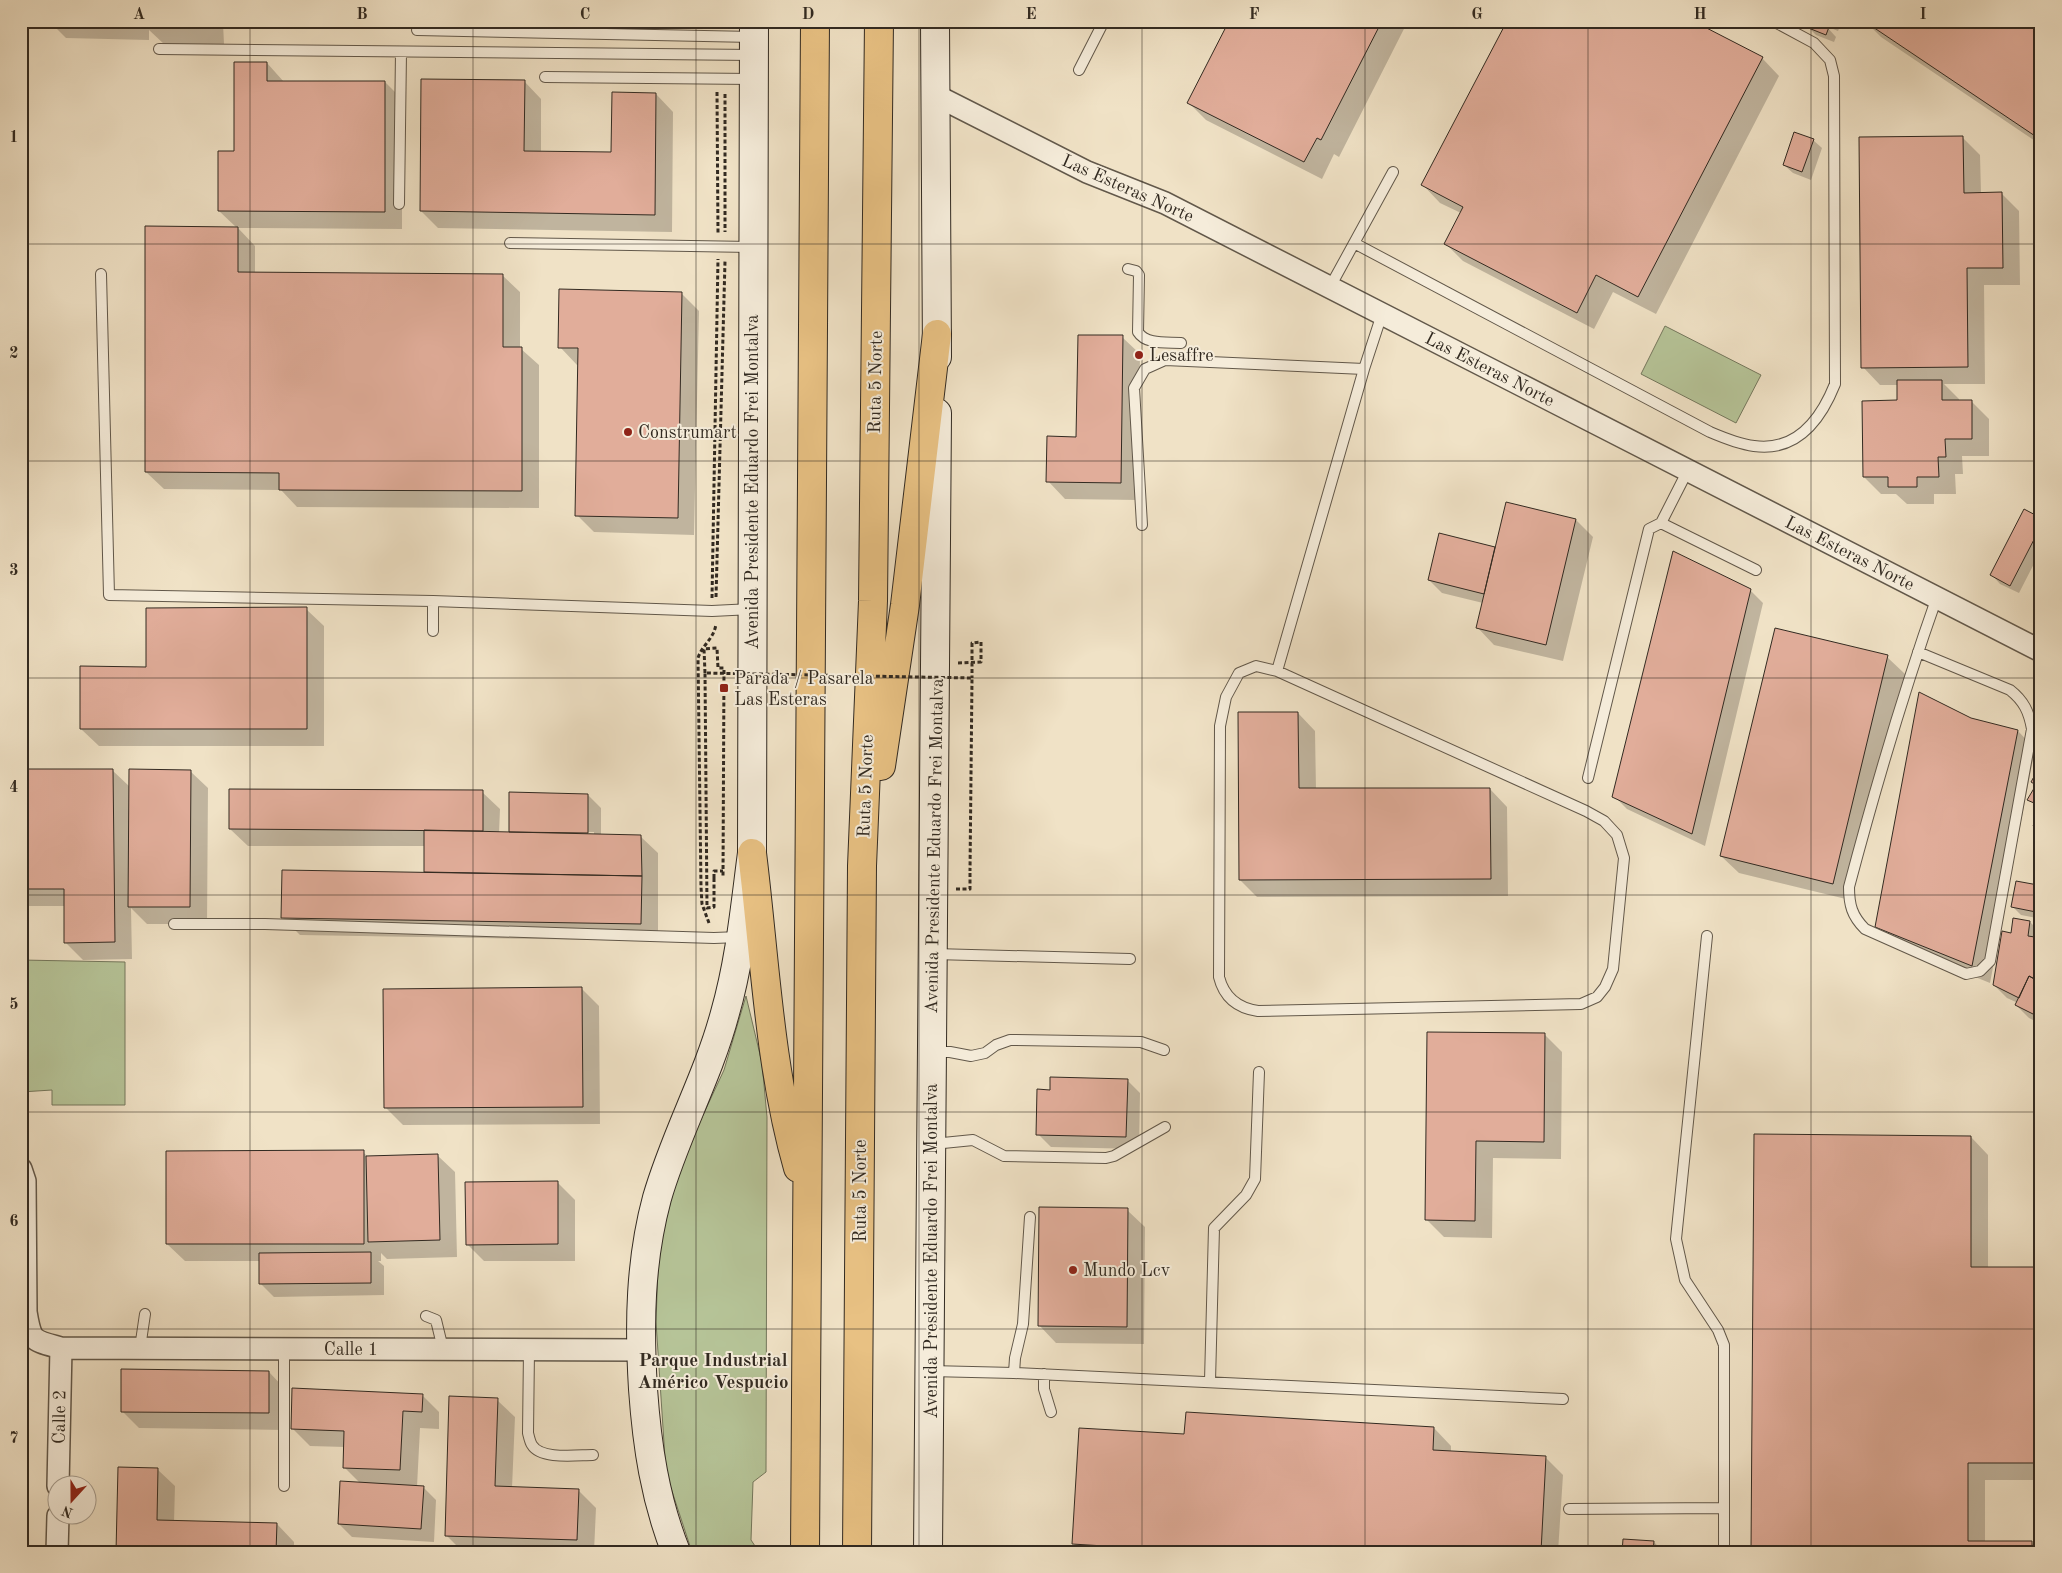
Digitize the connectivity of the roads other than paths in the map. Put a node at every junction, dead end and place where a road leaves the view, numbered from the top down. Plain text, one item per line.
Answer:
1 (815, 21) edge
2 (879, 21) edge
3 (935, 21) edge
4 (1104, 21) edge
5 (1773, 21) edge
6 (417, 30) dead end
7 (754, 48) edge
8 (159, 49) dead end
9 (401, 52) junction
10 (1079, 70) dead end
11 (545, 77) dead end
12 (935, 95) junction
13 (1393, 172) dead end
14 (400, 204) dead end
15 (510, 243) dead end
16 (1354, 243) junction
17 (753, 247) junction
18 (1128, 269) dead end
19 (101, 274) dead end
20 (1330, 287) junction
21 (1382, 314) junction
22 (937, 334) junction
23 (1181, 343) dead end
24 (1364, 369) junction
25 (1688, 470) junction
26 (1661, 523) junction
27 (1142, 525) dead end
28 (1756, 570) dead end
29 (1937, 597) junction
30 (433, 601) junction
31 (752, 609) junction
32 (433, 631) dead end
33 (2041, 651) edge
34 (1918, 652) junction
35 (1277, 670) junction
36 (1588, 778) dead end
37 (752, 853) junction
38 (862, 866) junction
39 (174, 924) dead end
40 (1707, 936) dead end
41 (727, 938) junction
42 (933, 954) junction
43 (1130, 959) dead end
44 (1164, 1050) dead end
45 (932, 1052) junction
46 (1260, 1072) dead end
47 (1165, 1127) dead end
48 (932, 1144) junction
49 (21, 1169) edge
50 (807, 1198) junction
51 (1030, 1217) dead end
52 (145, 1314) dead end
53 (426, 1316) dead end
54 (27, 1339) edge
55 (61, 1348) junction
56 (140, 1348) junction
57 (284, 1348) junction
58 (443, 1349) junction
59 (529, 1350) junction
60 (641, 1350) junction
61 (930, 1371) junction
62 (1014, 1373) junction
63 (1044, 1374) junction
64 (1210, 1381) junction
65 (1563, 1399) dead end
66 (1051, 1412) dead end
67 (593, 1455) dead end
68 (58, 1476) edge
69 (284, 1486) dead end
70 (858, 1490) junction
71 (1724, 1508) junction
72 (1569, 1509) dead end
73 (58, 1526) edge
74 (57, 1552) edge
75 (676, 1552) edge
76 (805, 1552) edge
77 (857, 1552) edge
78 (872, 1552) edge
79 (928, 1552) edge
80 (1724, 1552) edge

1 - 50 highway
2 - 38 highway, Ruta 5 Norte
3 - 12 main road, Avenida Presidente Eduardo Frei Montalva
4 - 10 lane
5 - 16 lane
6 - 7 lane
7 - 9 lane
7 - 11 lane
7 - 17 main road, Avenida Presidente Eduardo Frei Montalva
8 - 9 lane
9 - 14 lane
12 - 20 street, Las Esteras Norte
12 - 22 main road, Avenida Presidente Eduardo Frei Montalva
13 - 16 lane
15 - 17 lane
16 - 20 lane
17 - 31 main road, Avenida Presidente Eduardo Frei Montalva
18 - 23 lane
19 - 30 lane
20 - 21 street, Las Esteras Norte
21 - 24 lane
21 - 25 street, Las Esteras Norte
22 - 38 highway
22 - 42 main road, Avenida Presidente Eduardo Frei Montalva
24 - 27 lane
24 - 35 lane
25 - 26 lane
25 - 29 street, Las Esteras Norte
26 - 28 lane
26 - 36 lane
29 - 33 street, Las Esteras Norte
29 - 34 lane
30 - 31 lane
30 - 32 lane
31 - 37 main road, Avenida Presidente Eduardo Frei Montalva
34 - 34 lane
35 - 35 lane
37 - 41 main road, Avenida Presidente Eduardo Frei Montalva
37 - 50 highway
38 - 70 highway, Ruta 5 Norte
39 - 41 lane
40 - 71 lane
41 - 60 main road, Avenida Presidente Eduardo Frei Montalva
42 - 43 lane
42 - 45 main road, Avenida Presidente Eduardo Frei Montalva
44 - 45 lane
45 - 48 main road, Avenida Presidente Eduardo Frei Montalva
46 - 64 lane
47 - 48 lane
48 - 61 main road, Avenida Presidente Eduardo Frei Montalva
49 - 54 street
50 - 76 highway
51 - 62 lane
52 - 56 lane
53 - 58 lane
54 - 55 street, Calle 1
55 - 56 street, Calle 1
55 - 68 street, Calle 2
56 - 57 street, Calle 1
57 - 58 street, Calle 1
57 - 69 lane
58 - 59 street, Calle 1
59 - 60 street, Calle 1
59 - 67 lane
60 - 75 main road, Avenida Presidente Eduardo Frei Montalva
61 - 62 lane
61 - 79 main road, Avenida Presidente Eduardo Frei Montalva
62 - 63 lane
63 - 64 lane
63 - 66 lane
64 - 65 lane
70 - 77 highway, Ruta 5 Norte
70 - 78 highway
71 - 72 lane
71 - 80 lane
73 - 74 street

